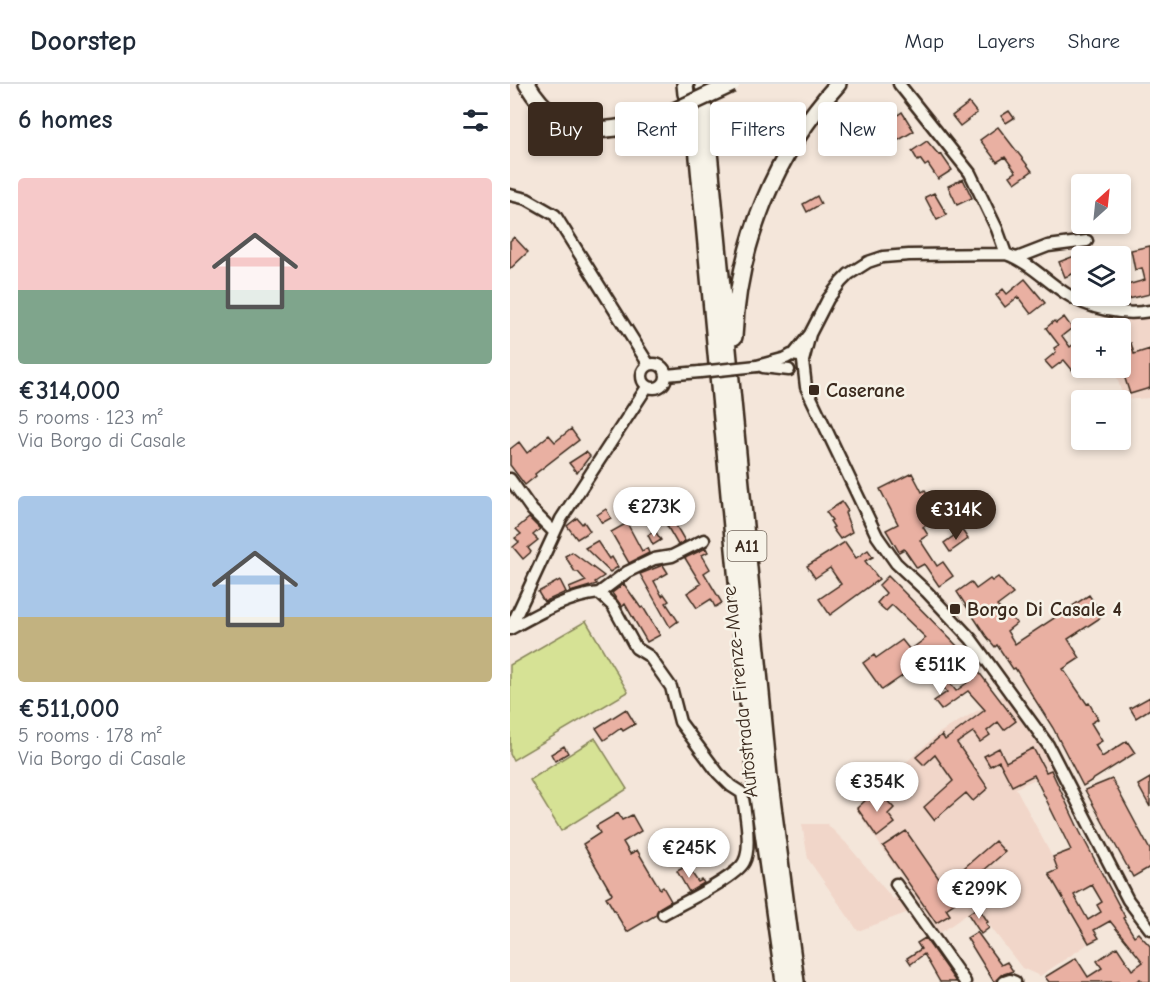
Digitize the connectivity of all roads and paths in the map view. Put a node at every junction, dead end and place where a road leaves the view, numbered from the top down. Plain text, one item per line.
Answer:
1 (527, 84) edge
2 (732, 84) edge
3 (838, 84) edge
4 (899, 84) edge
5 (510, 195) edge
6 (1087, 241) dead end
7 (1012, 256) junction
8 (1150, 311) edge
9 (797, 360) junction
10 (649, 365) junction
11 (757, 366) junction
12 (790, 371) junction
13 (666, 375) junction
14 (647, 387) junction
15 (806, 387) junction
16 (733, 400) junction
17 (510, 479) edge
18 (554, 532) junction
19 (704, 540) dead end
20 (598, 593) junction
21 (510, 629) edge
22 (896, 884) dead end
23 (663, 914) dead end
24 (1150, 929) edge
25 (784, 982) edge
26 (796, 982) edge
27 (965, 982) edge
28 (1004, 982) edge
29 (1015, 982) edge

1 - 2 highway, bridge
3 - 16 highway
4 - 7 street
5 - 10 street
6 - 7 street
7 - 8 street
7 - 9 street
9 - 11 street
9 - 12 street
9 - 15 street
10 - 13 street
10 - 14 street
11 - 12 street
11 - 13 street, bridge
12 - 15 street
13 - 14 street
14 - 18 street
15 - 24 street
16 - 25 highway, Autostrada Firenze-Mare / A11
16 - 26 highway, Autostrada Firenze-Mare / A11
17 - 18 street
18 - 21 street
19 - 20 street
20 - 21 street
20 - 23 street
22 - 27 street
28 - 29 street

